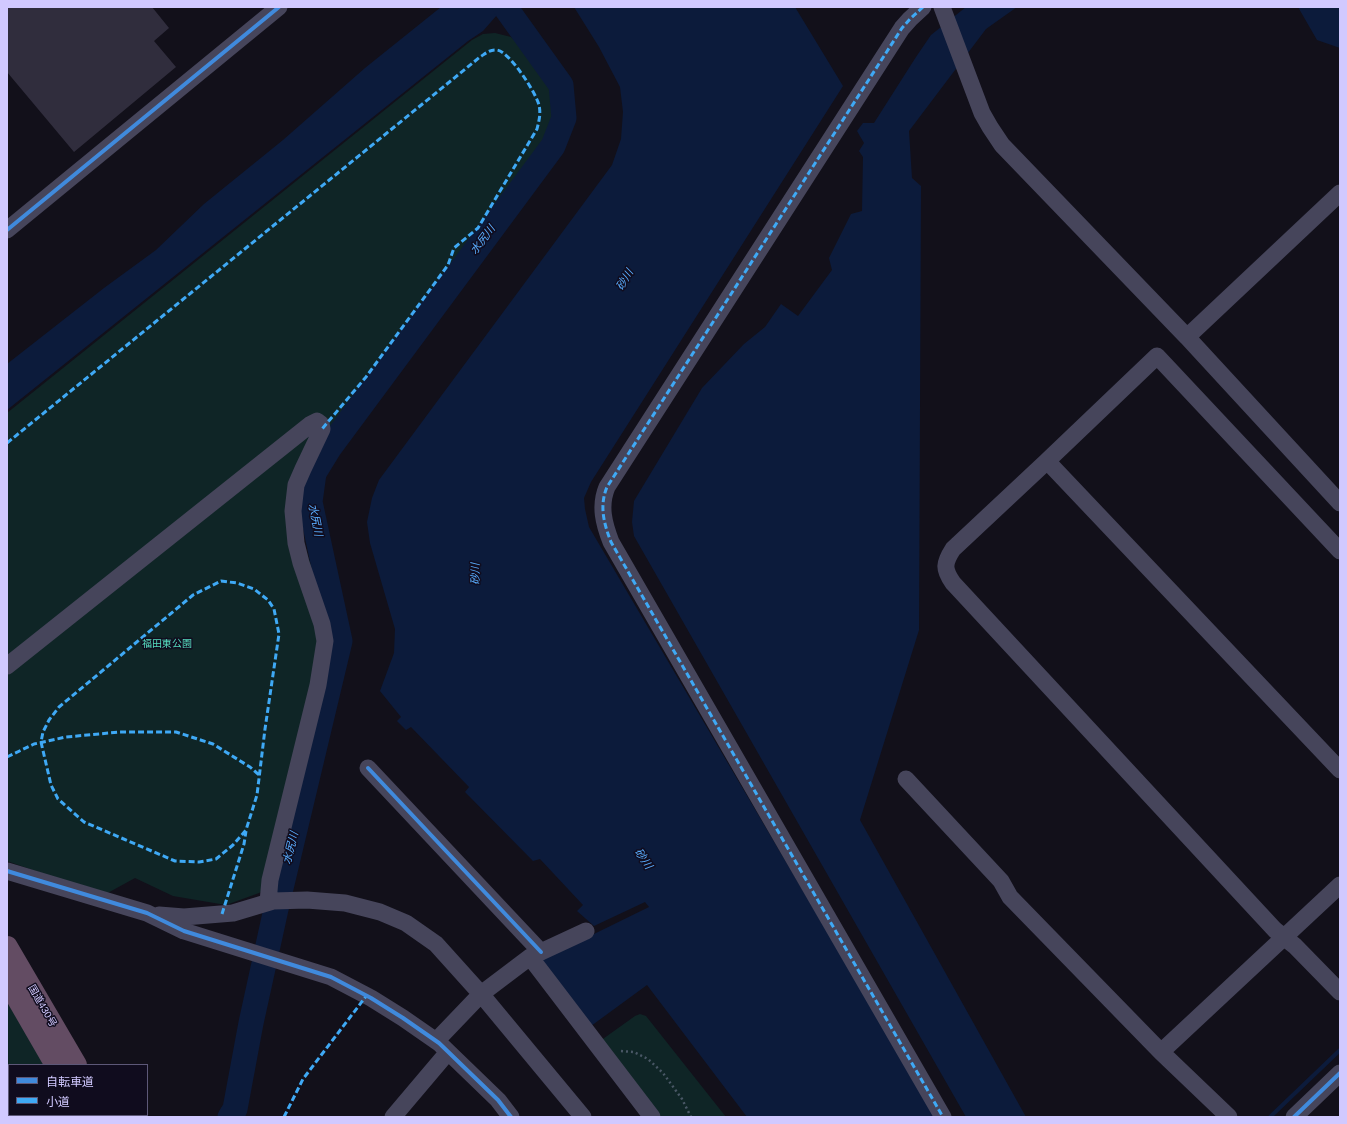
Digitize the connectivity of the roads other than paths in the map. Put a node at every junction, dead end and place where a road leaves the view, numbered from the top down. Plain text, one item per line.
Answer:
1 (279, 7) edge
2 (923, 7) edge
3 (942, 7) edge
4 (1340, 193) edge
5 (7, 230) edge
6 (1187, 337) junction
7 (1046, 461) junction
8 (1340, 502) edge
9 (1340, 551) edge
10 (7, 666) edge
11 (368, 768) dead end
12 (1340, 770) edge
13 (906, 779) dead end
14 (7, 871) edge
15 (1340, 885) edge
16 (276, 901) junction
17 (147, 913) junction
18 (586, 931) dead end
19 (1285, 938) junction
20 (7, 947) edge
21 (535, 955) junction
22 (7, 980) edge
23 (1340, 992) edge
24 (481, 994) junction
25 (442, 1047) junction
26 (1161, 1052) junction
27 (55, 1064) edge
28 (75, 1064) edge
29 (1340, 1073) edge
30 (506, 1115) edge
31 (393, 1117) edge
32 (582, 1117) edge
33 (652, 1117) edge
34 (943, 1117) edge
35 (1229, 1117) edge
36 (1294, 1117) edge

1 - 5 street
2 - 34 street
3 - 6 street
4 - 6 street
6 - 8 street
7 - 9 street
7 - 12 street
7 - 19 street
10 - 16 street
11 - 21 street
13 - 26 street
14 - 17 street
15 - 19 street
16 - 17 street
16 - 24 street
17 - 25 street
18 - 21 street
19 - 23 street
19 - 26 street
20 - 28 highway, 国道430号
21 - 24 street
21 - 33 street
22 - 27 highway, 国道430号
24 - 25 street
24 - 32 street
25 - 30 street
25 - 31 street
26 - 35 street
29 - 36 street

